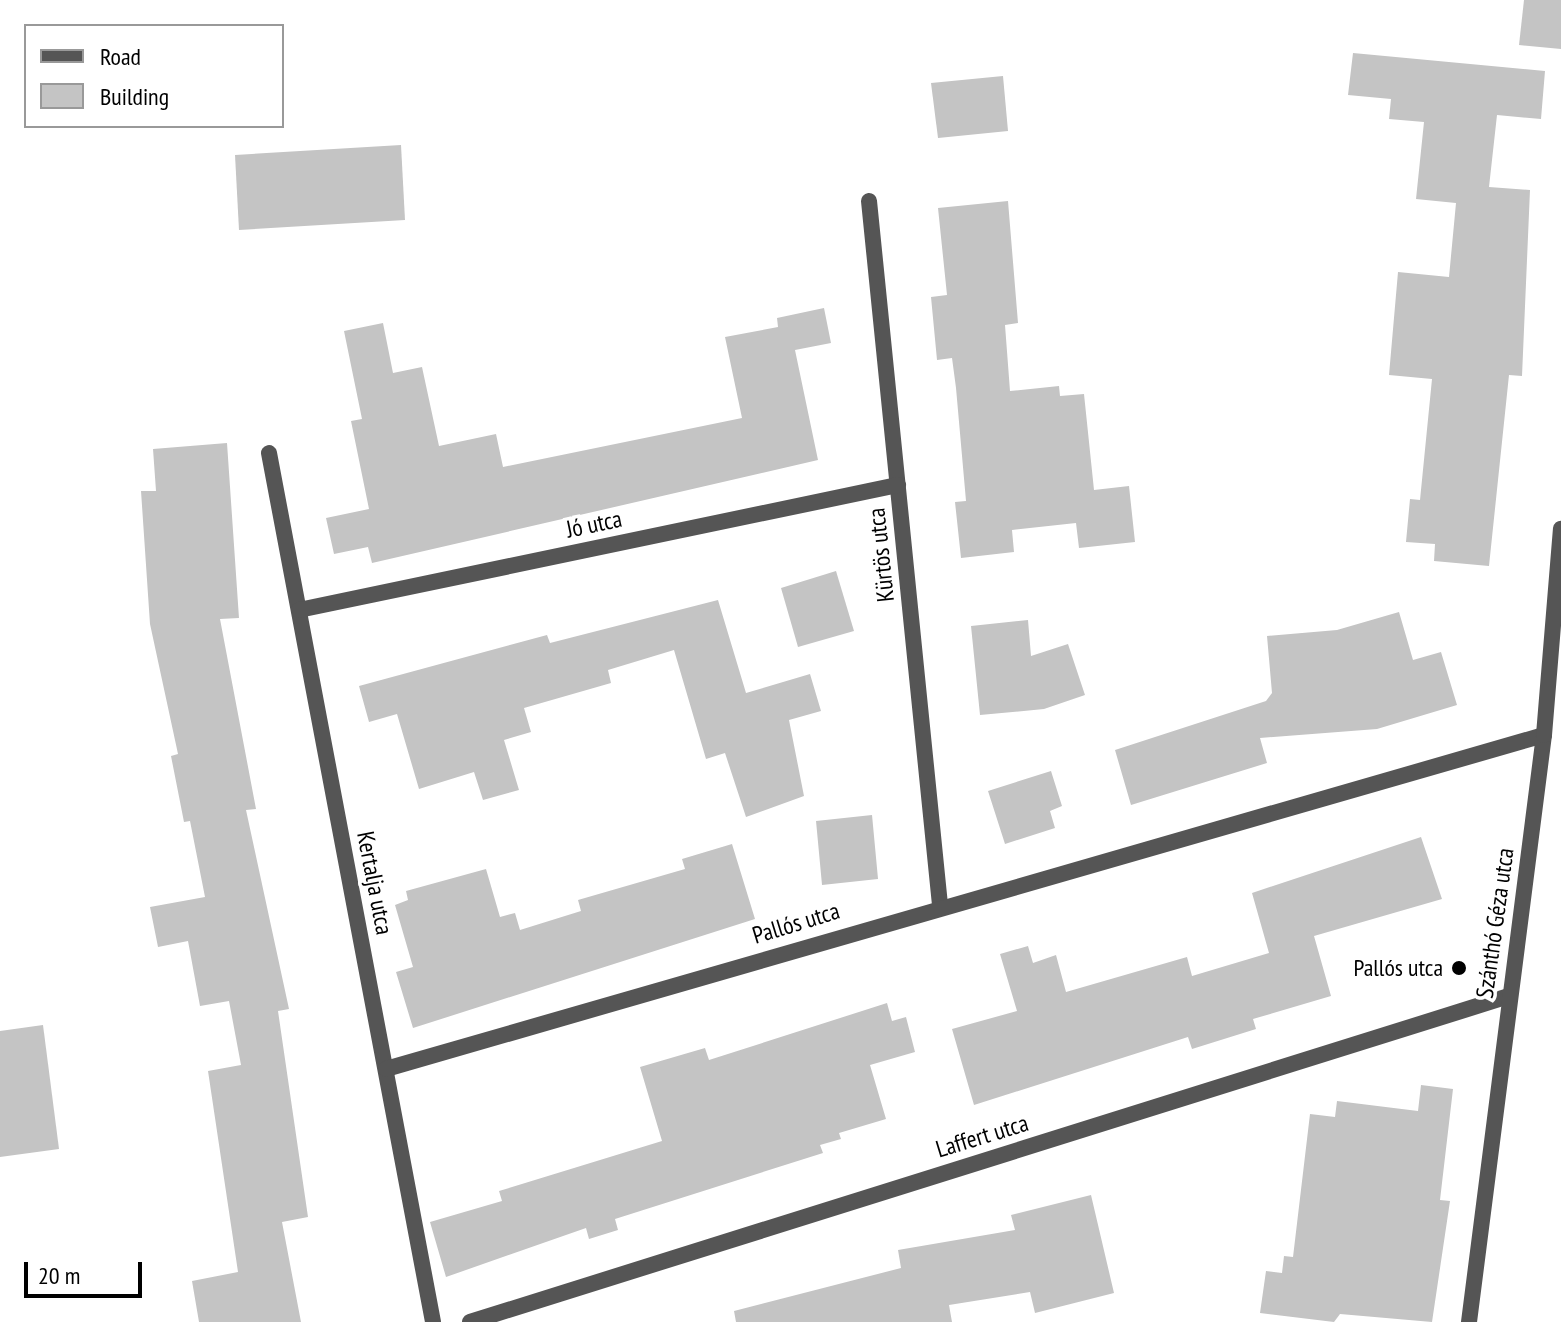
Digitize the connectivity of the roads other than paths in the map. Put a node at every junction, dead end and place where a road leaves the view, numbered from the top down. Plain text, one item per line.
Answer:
1 (869, 201) dead end
2 (269, 453) dead end
3 (898, 485) junction
4 (1561, 529) edge
5 (299, 610) junction
6 (1554, 686) edge
7 (1544, 735) junction
8 (940, 905) junction
9 (1509, 996) junction
10 (386, 1069) junction
11 (433, 1322) edge
12 (470, 1322) edge
13 (1469, 1322) edge

1 - 3 street, Kürtös utca
2 - 5 street, Kertalja utca
3 - 5 street, Jó utca
3 - 8 street, Kürtös utca
4 - 6 street, Szánthó Géza utca
5 - 10 street, Kertalja utca
6 - 7 street, Szánthó Géza utca
7 - 8 street, Pallós utca
7 - 9 street, Szánthó Géza utca
8 - 10 street, Pallós utca
9 - 12 street, Laffert utca
9 - 13 street, Szánthó Géza utca
10 - 11 street, Kertalja utca

